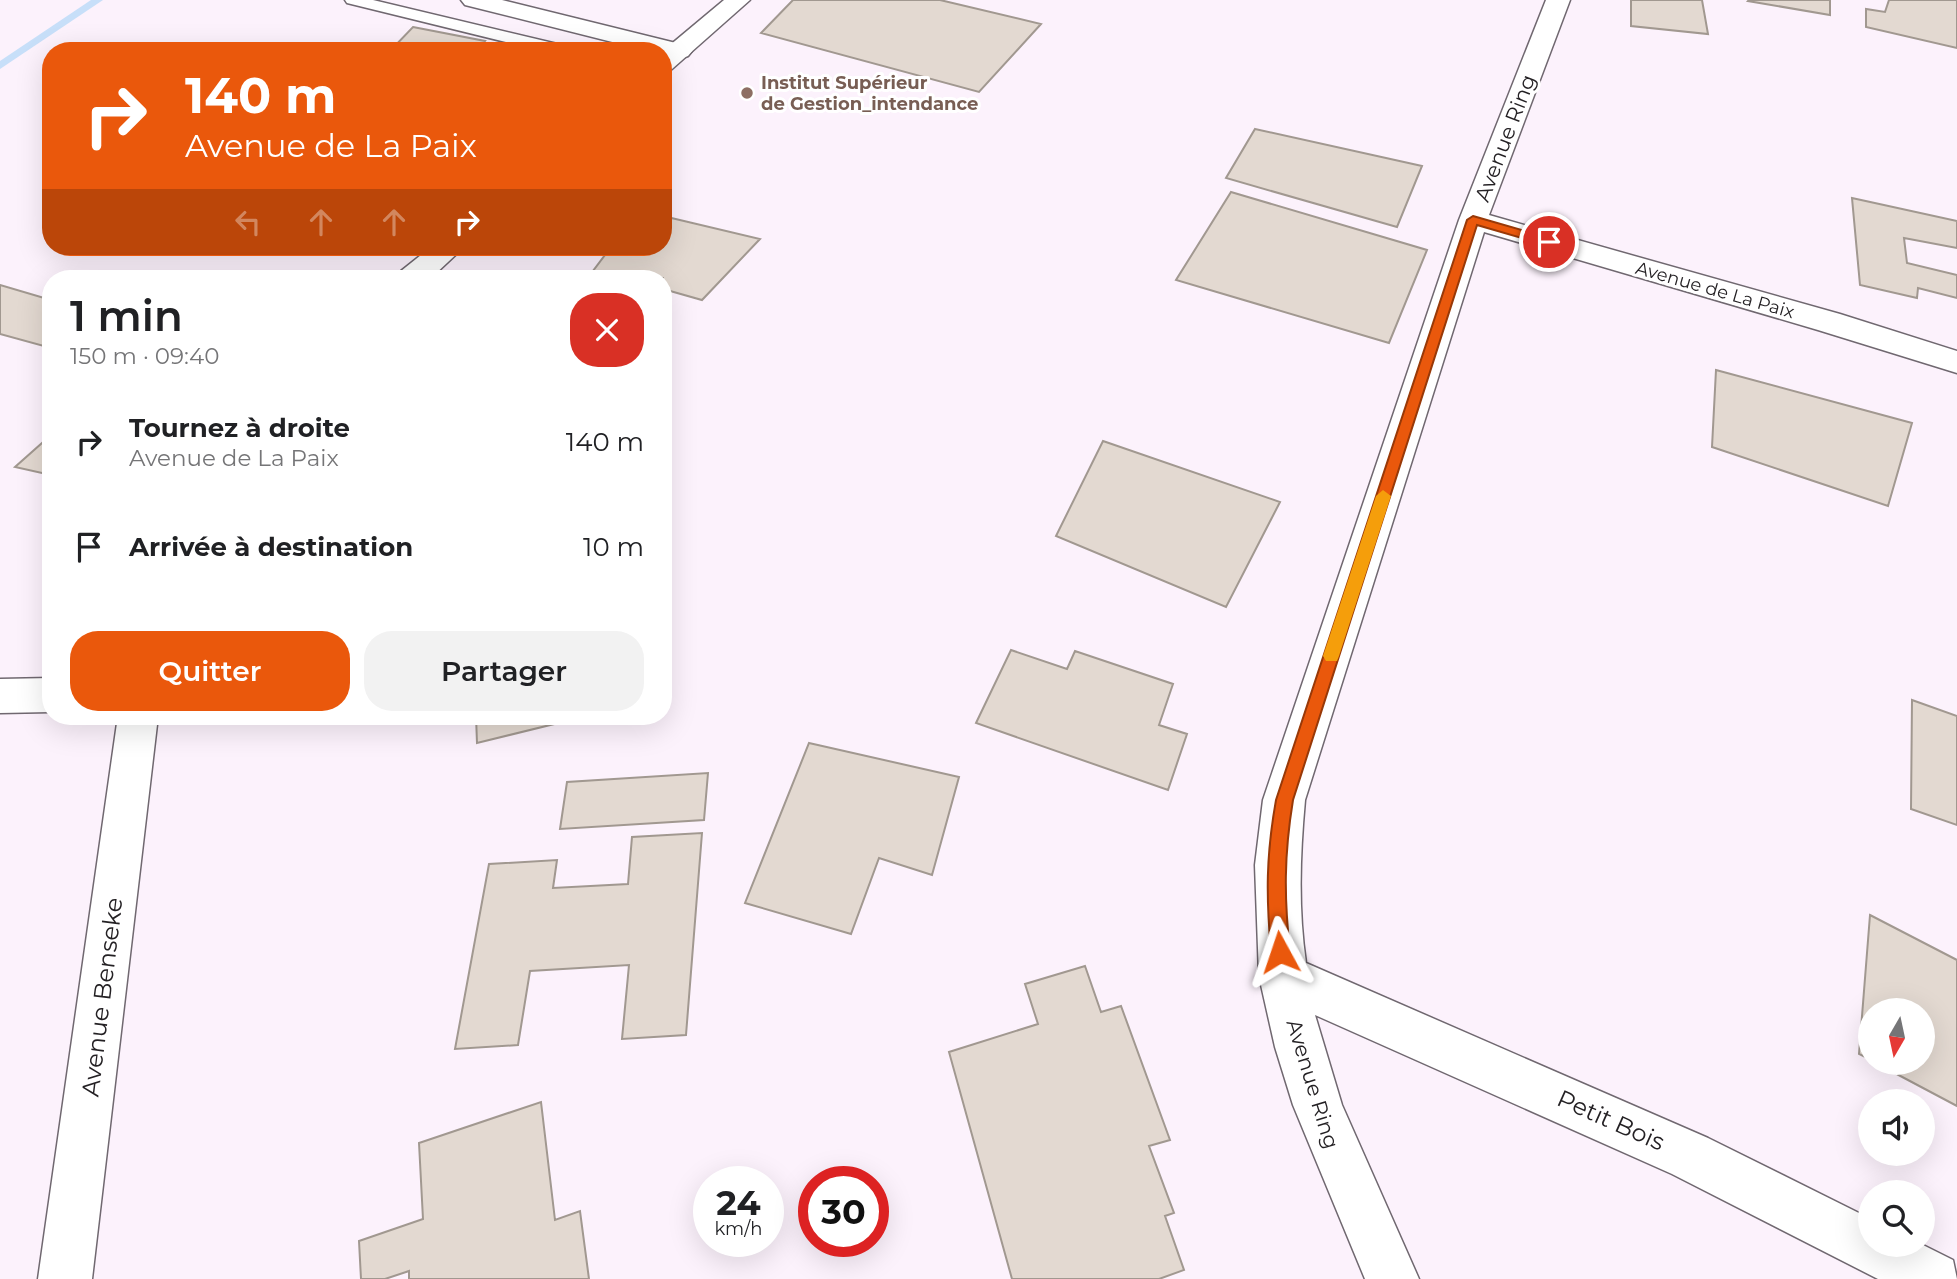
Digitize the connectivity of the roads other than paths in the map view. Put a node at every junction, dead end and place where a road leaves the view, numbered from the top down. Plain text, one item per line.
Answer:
1 (353, 0) edge
2 (473, 0) edge
3 (738, 0) edge
4 (1558, 0) edge
5 (527, 42) edge
6 (619, 42) edge
7 (672, 56) edge
8 (1473, 220) junction
9 (438, 256) edge
10 (422, 270) edge
11 (1957, 362) edge
12 (42, 695) edge
13 (0, 696) edge
14 (137, 725) edge
15 (1282, 976) junction
16 (65, 1279) edge
17 (1392, 1279) edge
18 (1934, 1279) edge

1 - 5 lane
2 - 6 street
3 - 7 street
4 - 8 street, Avenue Ring
8 - 11 street, Avenue de La Paix
8 - 15 street, Avenue Ring
9 - 10 street
12 - 13 street
14 - 16 street, Avenue Benseke
15 - 17 street, Avenue Ring
15 - 18 street, Petit Bois

